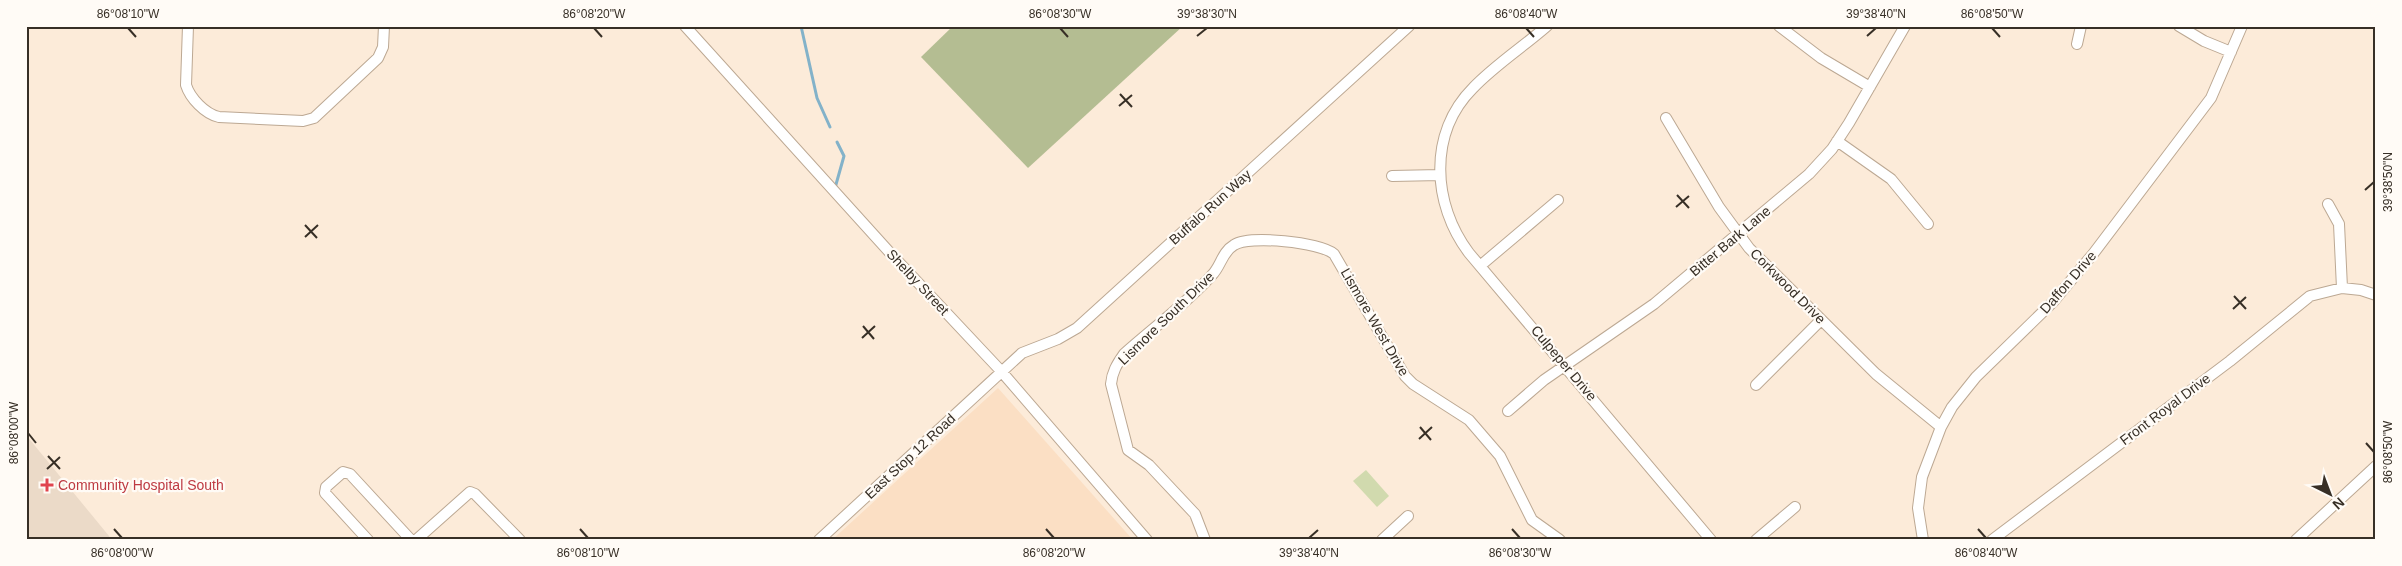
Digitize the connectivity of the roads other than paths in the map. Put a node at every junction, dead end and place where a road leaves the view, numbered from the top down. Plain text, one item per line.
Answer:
1 (188, 26) edge
2 (384, 26) edge
3 (685, 26) edge
4 (1409, 26) edge
5 (1547, 26) edge
6 (1779, 26) edge
7 (1905, 26) edge
8 (2081, 26) edge
9 (2179, 26) edge
10 (2242, 26) edge
11 (2077, 44) dead end
12 (2231, 52) junction
13 (1870, 87) junction
14 (1666, 118) dead end
15 (1837, 141) junction
16 (1440, 175) junction
17 (1392, 176) dead end
18 (1558, 200) dead end
19 (2328, 204) dead end
20 (1928, 224) dead end
21 (1738, 234) junction
22 (1331, 252) joint
23 (1480, 266) junction
24 (2342, 288) junction
25 (2376, 295) edge
26 (1821, 320) junction
27 (1565, 366) junction
28 (1001, 372) junction
29 (1756, 385) dead end
30 (1508, 411) dead end
31 (1941, 427) junction
32 (2376, 466) edge
33 (1795, 507) dead end
34 (1408, 516) dead end
35 (368, 540) edge
36 (411, 540) edge
37 (416, 540) edge
38 (520, 540) edge
39 (819, 540) edge
40 (1147, 540) edge
41 (1205, 540) edge
42 (1382, 540) edge
43 (1560, 540) edge
44 (1711, 540) edge
45 (1756, 540) edge
46 (1923, 540) edge
47 (1992, 540) edge
48 (2296, 540) edge

1 - 2 street
3 - 28 street, Shelby Street
4 - 28 street, Buffalo Run Way
5 - 16 street, Culpeper Drive
6 - 13 street
7 - 13 street, Bitter Bark Lane
8 - 11 street
9 - 12 street
10 - 12 street, Daffon Drive
12 - 31 street, Daffon Drive
13 - 15 street, Bitter Bark Lane
14 - 21 street, Corkwood Drive
15 - 20 street
15 - 21 street, Bitter Bark Lane
16 - 17 street
16 - 23 street, Culpeper Drive
18 - 23 street
19 - 24 street
21 - 26 street, Corkwood Drive
21 - 27 street, Bitter Bark Lane
22 - 41 street, Lismore South Drive
22 - 43 street, Lismore West Drive
23 - 27 street, Culpeper Drive
24 - 25 street, Front Royal Drive
24 - 47 street, Front Royal Drive
26 - 29 street
26 - 31 street, Corkwood Drive
27 - 30 street, Bitter Bark Lane
27 - 44 street, Culpeper Drive
28 - 39 street, East Stop 12 Road
28 - 40 street, Shelby Street
31 - 46 street, Daffon Drive
32 - 48 street
33 - 45 street
34 - 42 street
35 - 36 street
37 - 38 street

